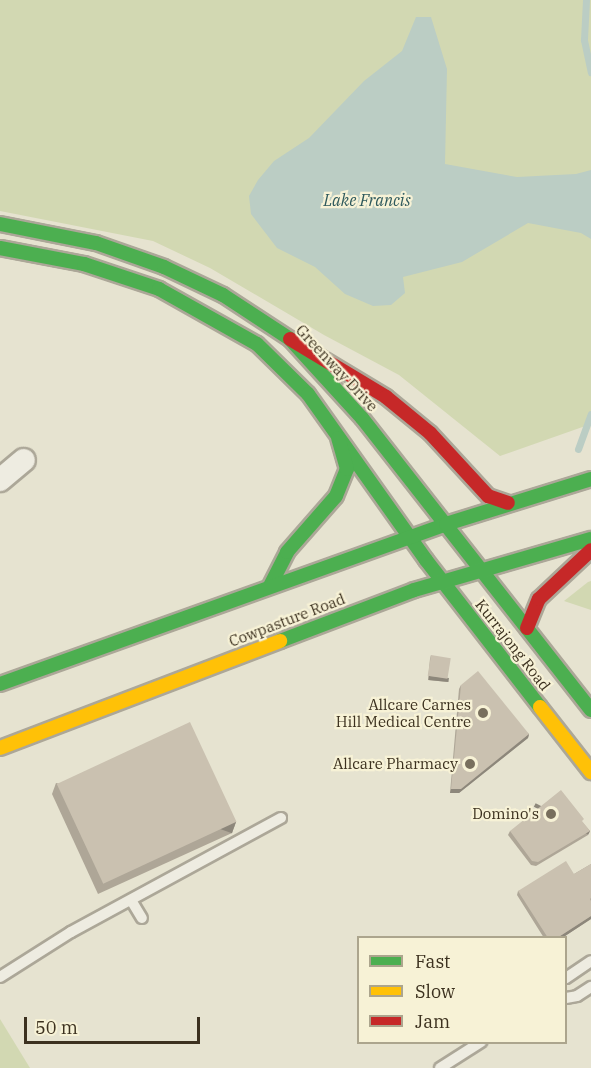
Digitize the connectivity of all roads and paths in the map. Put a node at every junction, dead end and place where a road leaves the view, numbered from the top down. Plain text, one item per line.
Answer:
1 (0, 224) edge
2 (0, 248) edge
3 (290, 339) junction
4 (338, 438) junction
5 (24, 460) dead end
6 (591, 479) edge
7 (0, 480) edge
8 (508, 503) junction
9 (446, 524) junction
10 (410, 537) junction
11 (591, 539) edge
12 (591, 550) edge
13 (482, 569) junction
14 (443, 581) junction
15 (270, 586) junction
16 (527, 628) junction
17 (0, 684) edge
18 (590, 709) edge
19 (0, 748) edge
20 (591, 772) edge
21 (281, 818) dead end
22 (131, 900) junction
23 (142, 918) dead end
24 (591, 962) edge
25 (0, 977) edge
26 (567, 977) edge
27 (591, 987) edge
28 (567, 998) edge
29 (478, 1044) edge
30 (440, 1068) edge

1 - 3 main road, Greenway Drive
2 - 4 main road
3 - 8 main road
3 - 9 main road, Greenway Drive
4 - 10 main road
4 - 15 main road
5 - 7 street
6 - 8 main road
8 - 9 main road
9 - 10 main road
9 - 13 main road, Kurrajong Road
10 - 14 main road, Kurrajong Road
10 - 15 main road
11 - 13 main road, Cowpasture Road
12 - 16 main road
13 - 14 main road, Cowpasture Road
13 - 16 main road, Kurrajong Road
14 - 19 main road, Cowpasture Road
14 - 20 main road, Kurrajong Road
15 - 17 main road
16 - 18 main road, Kurrajong Road
21 - 22 lane
22 - 23 lane
22 - 25 lane
24 - 26 lane
27 - 28 lane
29 - 30 lane

